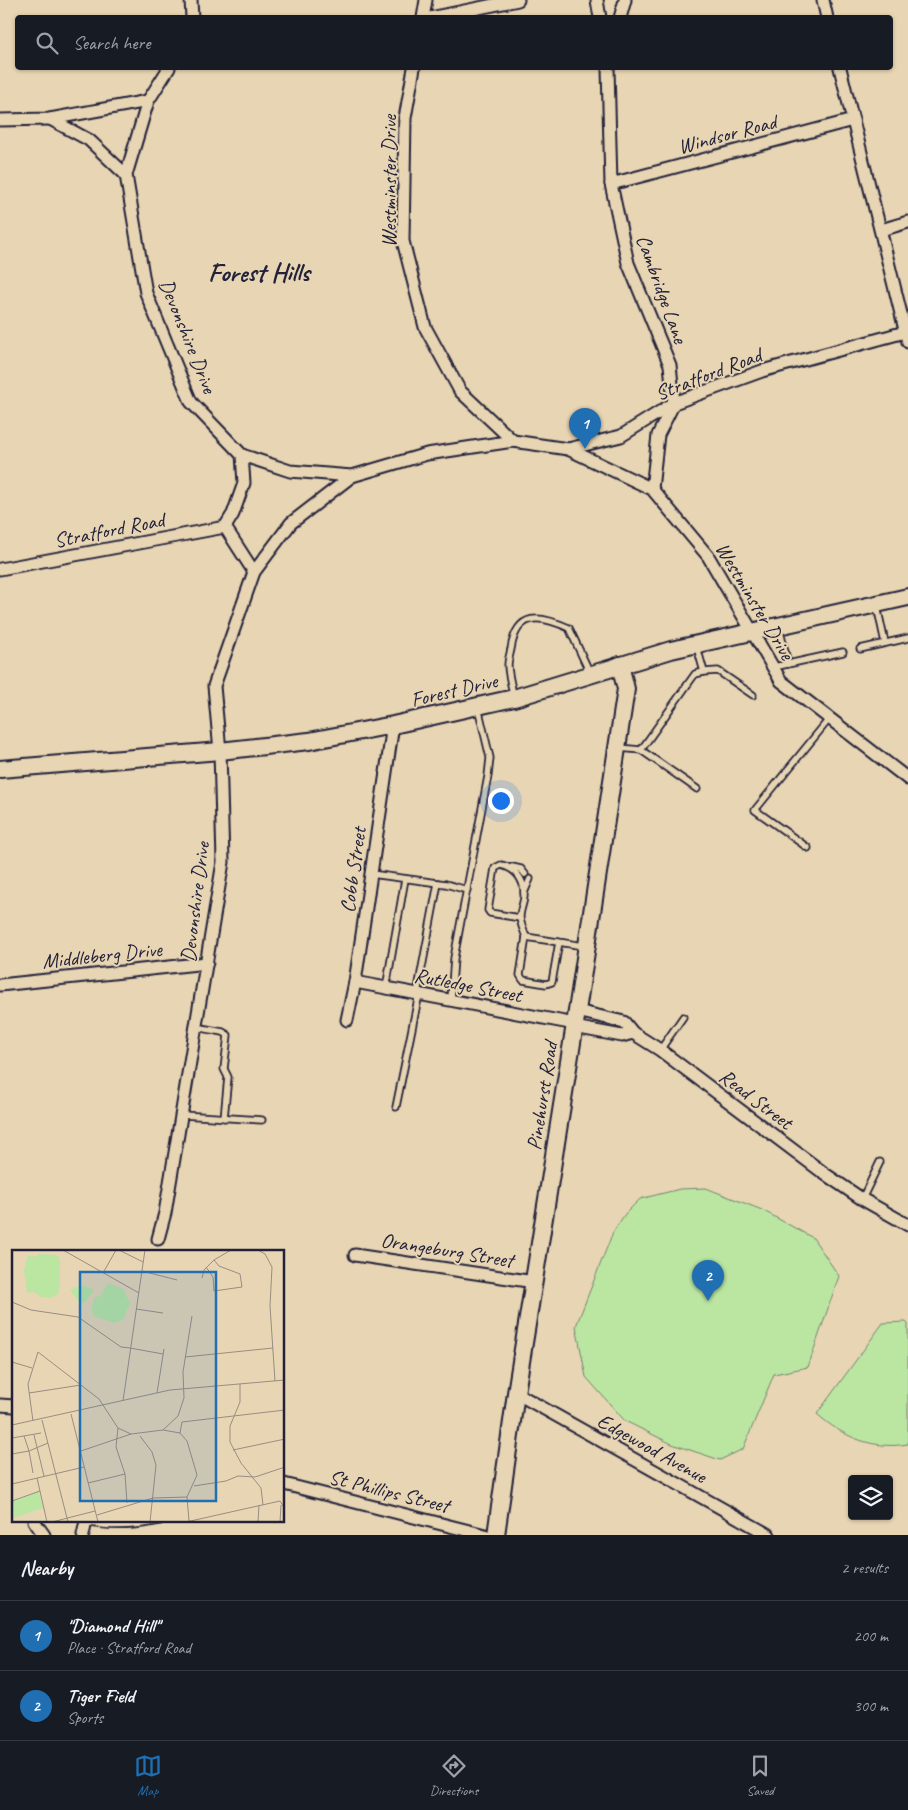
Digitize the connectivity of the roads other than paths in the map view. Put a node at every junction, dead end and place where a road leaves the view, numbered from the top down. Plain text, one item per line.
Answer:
1 (191, 0) edge
2 (426, 0) edge
3 (518, 0) edge
4 (597, 0) edge
5 (626, 0) edge
6 (823, 0) edge
7 (192, 15) edge
8 (423, 15) edge
9 (445, 15) edge
10 (600, 15) edge
11 (621, 15) edge
12 (826, 15) edge
13 (168, 70) edge
14 (414, 70) edge
15 (608, 70) edge
16 (840, 70) edge
17 (148, 101) junction
18 (50, 119) junction
19 (0, 120) edge
20 (853, 120) junction
21 (126, 175) junction
22 (611, 184) junction
23 (908, 222) edge
24 (881, 230) junction
25 (907, 337) edge
26 (674, 403) junction
27 (513, 440) junction
28 (568, 449) junction
29 (242, 455) junction
30 (352, 476) junction
31 (652, 490) junction
32 (225, 527) junction
33 (0, 569) edge
34 (254, 572) junction
35 (908, 598) edge
36 (877, 604) junction
37 (779, 625) junction
38 (753, 631) junction
39 (908, 638) edge
40 (885, 643) junction
41 (696, 644) junction
42 (860, 649) dead end
43 (843, 652) dead end
44 (620, 664) junction
45 (788, 664) junction
46 (774, 667) junction
47 (704, 672) junction
48 (591, 674) junction
49 (753, 695) dead end
50 (514, 698) junction
51 (478, 706) junction
52 (830, 718) junction
53 (393, 725) junction
54 (617, 748) junction
55 (641, 750) junction
56 (220, 751) junction
57 (0, 769) edge
58 (907, 777) edge
59 (697, 789) dead end
60 (808, 848) dead end
61 (508, 866) junction
62 (371, 874) junction
63 (525, 874) dead end
64 (405, 879) junction
65 (530, 879) dead end
66 (438, 883) junction
67 (467, 890) junction
68 (524, 893) junction
69 (520, 918) junction
70 (526, 937) junction
71 (559, 942) junction
72 (586, 946) junction
73 (207, 964) junction
74 (355, 982) junction
75 (0, 985) edge
76 (386, 988) junction
77 (418, 994) junction
78 (451, 1000) junction
79 (684, 1018) dead end
80 (347, 1020) dead end
81 (575, 1021) junction
82 (196, 1027) junction
83 (634, 1033) joint
84 (660, 1050) junction
85 (396, 1107) dead end
86 (182, 1115) junction
87 (224, 1118) junction
88 (262, 1120) dead end
89 (880, 1162) dead end
90 (862, 1199) junction
91 (908, 1225) edge
92 (158, 1239) dead end
93 (355, 1255) dead end
94 (534, 1282) junction
95 (516, 1393) junction
96 (285, 1484) edge
97 (35, 1522) edge
98 (86, 1522) edge
99 (155, 1522) edge
100 (755, 1532) edge
101 (44, 1535) edge
102 (83, 1535) edge
103 (485, 1535) edge
104 (496, 1535) edge
105 (769, 1535) edge

1 - 7 street
2 - 8 street
3 - 9 street
4 - 10 street
5 - 11 street
6 - 12 street
13 - 17 street, Devonshire Drive
14 - 27 street, Westminster Drive
15 - 22 street, Cambridge Lane
16 - 20 street
17 - 18 street
17 - 21 street, Devonshire Drive
18 - 19 street
18 - 21 street
20 - 22 street, Windsor Road
20 - 24 street
21 - 29 street, Devonshire Drive
22 - 26 street, Cambridge Lane
23 - 24 street
24 - 25 street
25 - 26 street, Stratford Road
26 - 28 street, Stratford Road
26 - 31 street
27 - 28 street, Stratford Road
27 - 30 street, Stratford Road
28 - 31 street, Westminster Drive
29 - 30 street
29 - 32 street
30 - 34 street, Devonshire Drive
31 - 38 street, Westminster Drive
32 - 33 street, Stratford Road
32 - 34 street
34 - 56 street, Devonshire Drive
35 - 36 main road, Forest Drive
36 - 37 main road, Forest Drive
36 - 40 lane
37 - 38 main road, Forest Drive
37 - 45 lane
38 - 41 main road, Forest Drive
38 - 46 street, Westminster Drive
39 - 40 lane
40 - 42 lane
41 - 44 main road, Forest Drive
41 - 47 lane
43 - 45 lane
44 - 48 main road, Forest Drive
44 - 54 main road, Pinehurst Road
45 - 46 lane
46 - 52 street, Westminster Drive
47 - 49 lane
47 - 55 lane
48 - 50 main road, Forest Drive
48 - 50 lane
50 - 51 main road, Forest Drive
51 - 53 main road, Forest Drive
51 - 67 lane
52 - 58 street, Westminster Drive
52 - 60 lane
53 - 56 main road, Forest Drive
53 - 62 street, Cobb Street
54 - 55 lane
54 - 72 main road, Pinehurst Road
55 - 59 lane
56 - 57 main road, Forest Drive
56 - 73 street, Devonshire Drive
61 - 63 lane
61 - 68 lane
61 - 69 lane
62 - 64 lane
62 - 74 street, Cobb Street
64 - 66 lane
64 - 76 lane
65 - 68 lane
66 - 67 lane
66 - 77 lane
67 - 78 lane
68 - 69 lane
69 - 70 lane
70 - 71 lane
70 - 71 lane
71 - 72 lane
72 - 81 main road, Pinehurst Road
73 - 75 street, Middleberg Drive
73 - 82 street, Devonshire Drive
74 - 76 street, Rutledge Street
74 - 80 street, Cobb Street
76 - 77 street, Rutledge Street
77 - 78 street, Rutledge Street
77 - 85 lane
78 - 81 street, Rutledge Street
79 - 84 lane
81 - 83 street, Rutledge Street
81 - 94 main road, Pinehurst Road
82 - 86 street, Devonshire Drive
82 - 87 lane
83 - 84 street, Read Street
84 - 90 street, Read Street
86 - 87 lane
86 - 92 street, Devonshire Drive
87 - 88 lane
89 - 90 lane
90 - 91 street, Read Street
93 - 94 street, Orangeburg Street
94 - 95 main road, Pinehurst Road
95 - 100 street, Edgewood Avenue
95 - 104 main road, Pinehurst Road
96 - 103 street, St Phillips Street
97 - 101 street
98 - 99 lane
98 - 102 street
100 - 105 street, Edgewood Avenue

